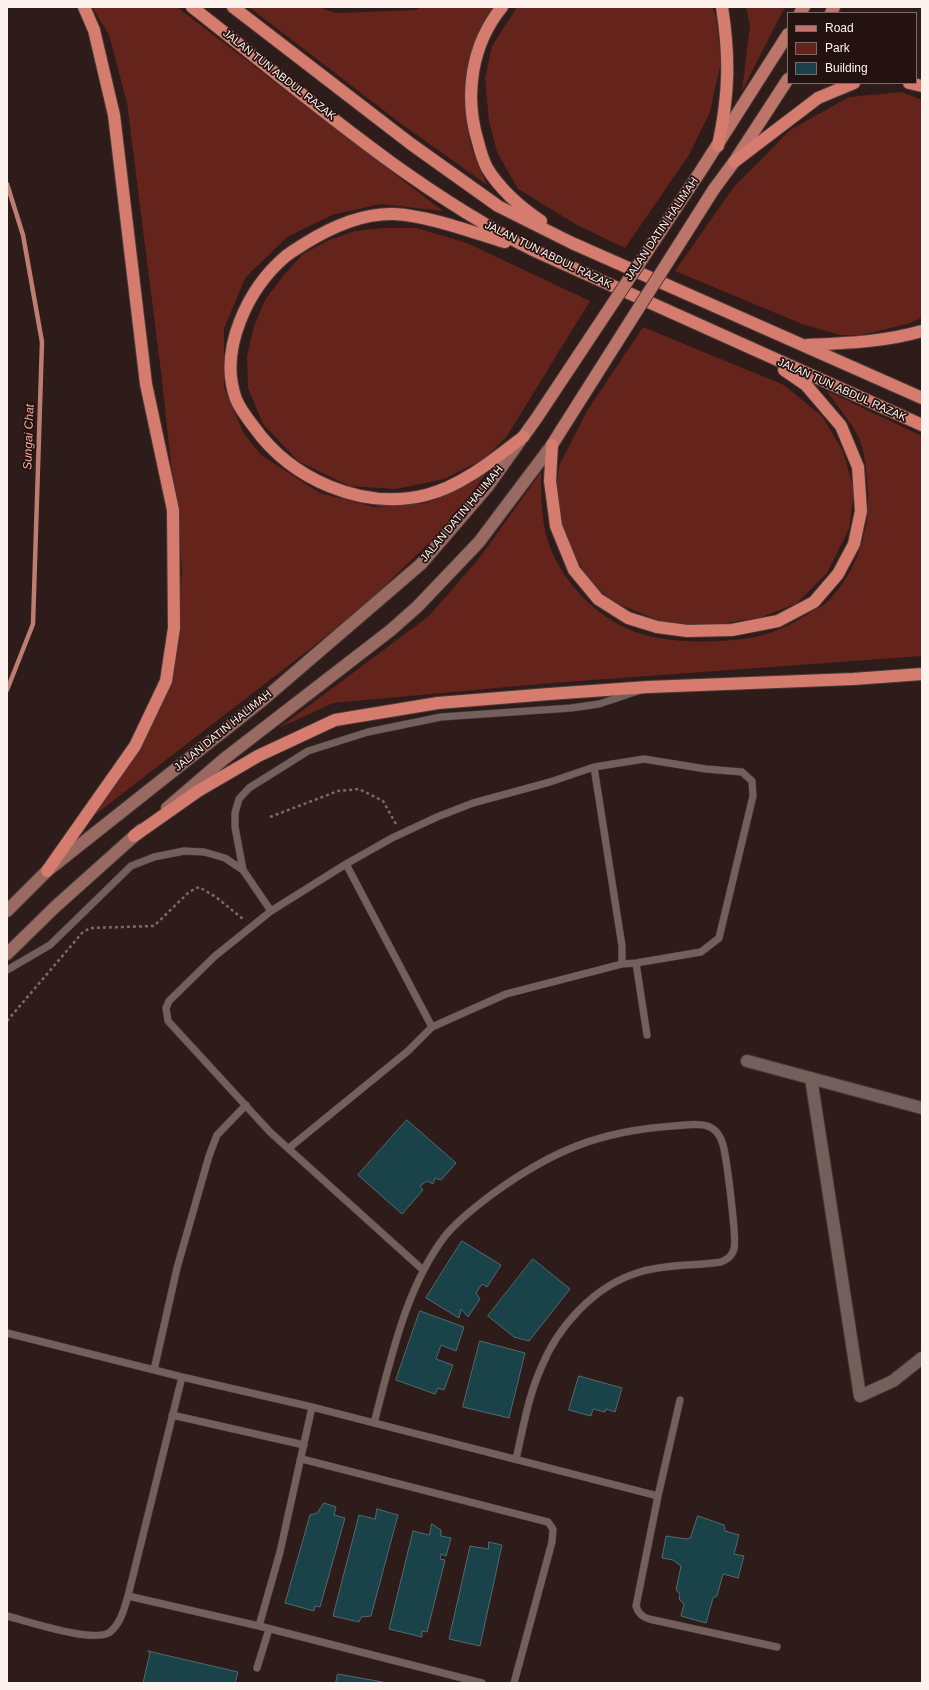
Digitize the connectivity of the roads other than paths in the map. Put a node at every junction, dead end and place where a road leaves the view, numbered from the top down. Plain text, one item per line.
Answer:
1 (84, 7) edge
2 (192, 7) edge
3 (232, 7) edge
4 (502, 7) edge
5 (722, 7) edge
6 (787, 36) edge
7 (787, 81) edge
8 (852, 84) edge
9 (718, 146) junction
10 (734, 162) junction
11 (572, 243) junction
12 (533, 250) junction
13 (922, 332) edge
14 (804, 345) junction
15 (765, 356) junction
16 (922, 398) edge
17 (922, 425) edge
18 (524, 437) junction
19 (552, 445) junction
20 (922, 674) edge
21 (648, 687) junction
22 (594, 767) junction
23 (134, 836) junction
24 (346, 864) junction
25 (243, 870) junction
26 (47, 871) junction
27 (7, 911) edge
28 (271, 911) junction
29 (7, 954) edge
30 (636, 963) junction
31 (622, 964) junction
32 (7, 970) edge
33 (432, 1027) junction
34 (647, 1035) dead end
35 (747, 1061) dead end
36 (811, 1078) junction
37 (246, 1105) junction
38 (922, 1108) edge
39 (289, 1148) junction
40 (423, 1270) junction
41 (7, 1333) edge
42 (922, 1358) edge
43 (154, 1370) junction
44 (182, 1377) junction
45 (680, 1400) dead end
46 (312, 1407) junction
47 (172, 1415) junction
48 (374, 1423) junction
49 (304, 1445) junction
50 (302, 1459) junction
51 (516, 1459) junction
52 (658, 1496) junction
53 (128, 1596) junction
54 (7, 1616) edge
55 (259, 1626) junction
56 (269, 1629) junction
57 (777, 1647) dead end
58 (257, 1668) dead end
59 (482, 1683) edge
60 (514, 1683) edge

1 - 26 highway
2 - 12 highway, JALAN TUN ABDUL RAZAK
3 - 11 highway, JALAN TUN ABDUL RAZAK
4 - 11 highway
5 - 9 highway
6 - 9 main road, JALAN DATIN HALIMAH
7 - 10 main road, JALAN DATIN HALIMAH
8 - 10 highway
9 - 18 main road, JALAN DATIN HALIMAH, bridge
10 - 19 main road, JALAN DATIN HALIMAH, bridge
11 - 14 highway, JALAN TUN ABDUL RAZAK
12 - 15 highway, JALAN TUN ABDUL RAZAK
12 - 18 highway
13 - 14 highway
14 - 16 highway, JALAN TUN ABDUL RAZAK
15 - 17 highway, JALAN TUN ABDUL RAZAK
15 - 19 highway
18 - 26 main road, JALAN DATIN HALIMAH
19 - 23 main road, JALAN DATIN HALIMAH
20 - 21 highway
21 - 23 highway
21 - 25 lane
22 - 24 lane
22 - 30 lane
22 - 31 lane
23 - 29 main road, JALAN DATIN HALIMAH
24 - 28 lane
24 - 33 lane
25 - 28 lane
25 - 32 lane
26 - 27 main road, JALAN DATIN HALIMAH
28 - 37 lane
30 - 31 lane
30 - 34 lane
31 - 33 lane
33 - 39 lane
35 - 36 street
36 - 38 street
36 - 42 street
37 - 39 lane
37 - 43 lane
39 - 40 lane
40 - 48 lane
40 - 51 lane
41 - 43 lane
43 - 44 lane
44 - 46 lane
44 - 47 lane
45 - 52 lane
46 - 48 lane
46 - 49 lane
47 - 49 lane
47 - 53 lane
48 - 51 lane
49 - 50 lane
50 - 55 lane
50 - 60 lane
51 - 52 lane
52 - 57 lane
53 - 54 lane
53 - 55 lane
55 - 56 lane
56 - 58 lane
56 - 59 lane

